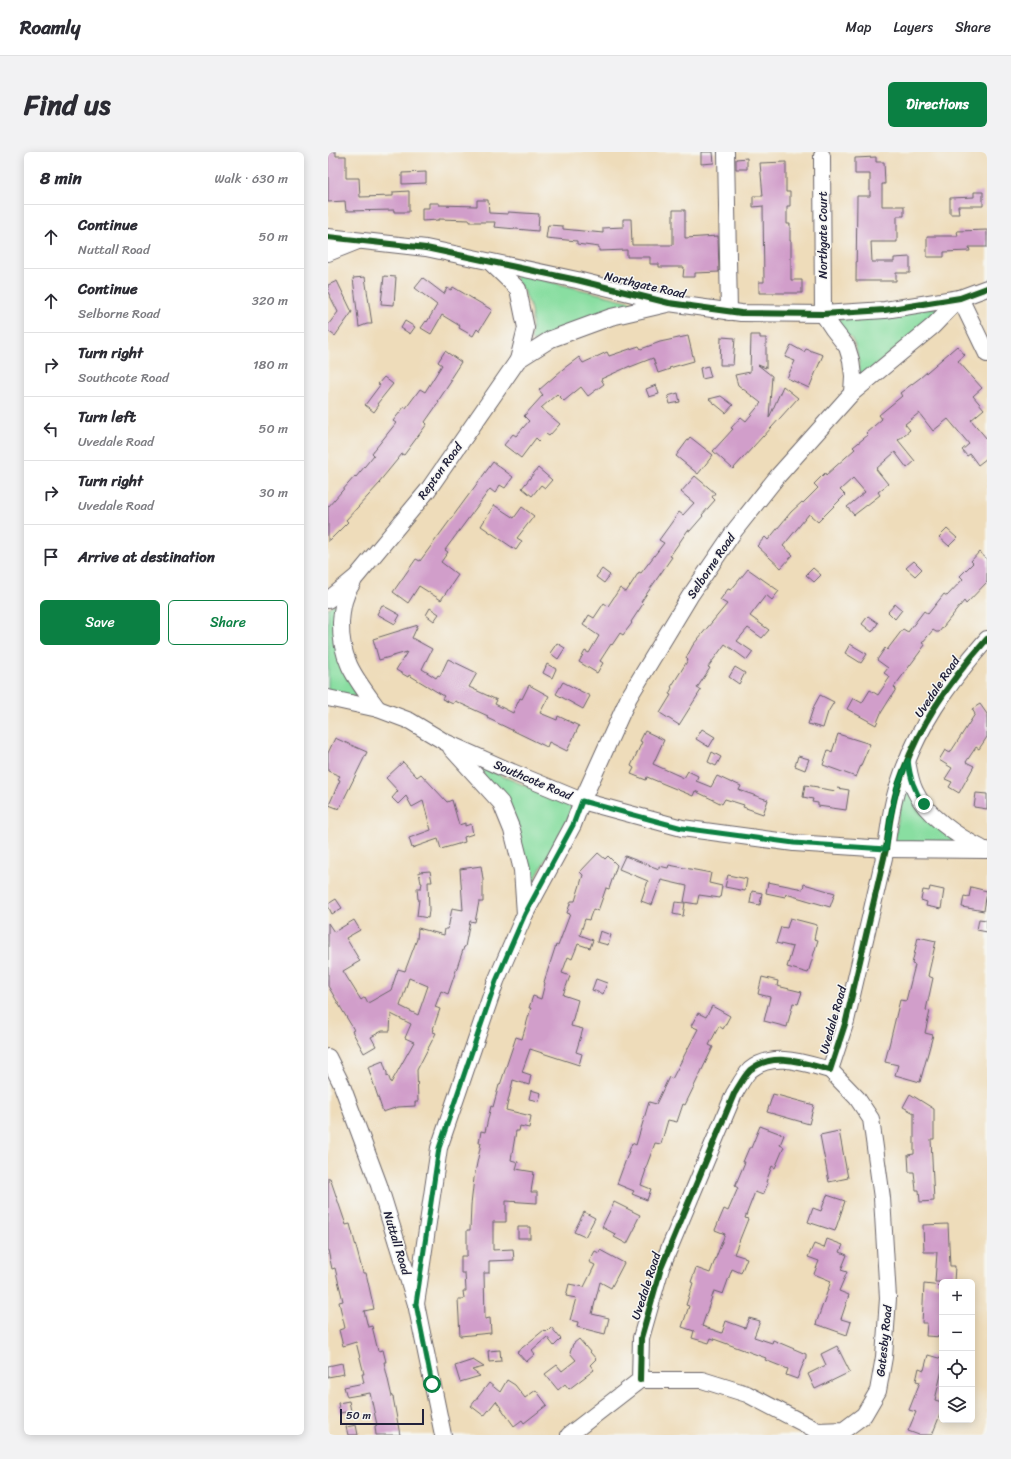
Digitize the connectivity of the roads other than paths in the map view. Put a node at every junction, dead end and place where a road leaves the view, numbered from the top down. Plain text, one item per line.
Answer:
1 (726, 152) edge
2 (822, 156) dead end
3 (328, 237) edge
4 (361, 240) junction
5 (328, 253) edge
6 (490, 262) junction
7 (987, 288) edge
8 (960, 298) junction
9 (670, 303) junction
10 (729, 312) junction
11 (823, 314) junction
12 (987, 354) edge
13 (518, 360) junction
14 (852, 393) junction
15 (356, 577) junction
16 (328, 600) edge
17 (987, 638) edge
18 (328, 698) edge
19 (378, 709) junction
20 (445, 742) junction
21 (908, 760) junction
22 (582, 801) junction
23 (886, 849) junction
24 (986, 850) edge
25 (525, 914) junction
26 (328, 1057) edge
27 (830, 1070) junction
28 (416, 1304) junction
29 (640, 1380) junction
30 (443, 1435) edge
31 (569, 1435) edge

1 - 10 street
2 - 11 street, Northgate Court
3 - 4 street, Northgate Road
4 - 5 street
4 - 6 street, Northgate Road
6 - 9 street, Northgate Road
6 - 13 street, Repton Road
7 - 8 street, Selborne Road
8 - 11 street, Northgate Road
8 - 12 street
8 - 14 street, Selborne Road
9 - 10 street, Northgate Road
9 - 13 street, Repton Road
10 - 11 street, Northgate Road
11 - 14 street
13 - 15 street, Repton Road
14 - 22 street, Selborne Road
15 - 16 street, Repton Road
15 - 19 street, Repton Road
17 - 21 street, Uvedale Road
18 - 19 street, Southcote Road
19 - 20 street, Southcote Road
20 - 22 street, Southcote Road
20 - 25 street, Selborne Road
21 - 23 street, Uvedale Road
21 - 24 street
22 - 23 street, Southcote Road
22 - 25 street, Selborne Road
23 - 24 street, Southcote Road
23 - 27 street, Uvedale Road
25 - 28 street, Selborne Road
26 - 28 street, Nuttall Road
27 - 29 street, Uvedale Road
27 - 29 street, Gatesby Road
28 - 30 street, Nuttall Road
29 - 31 street

